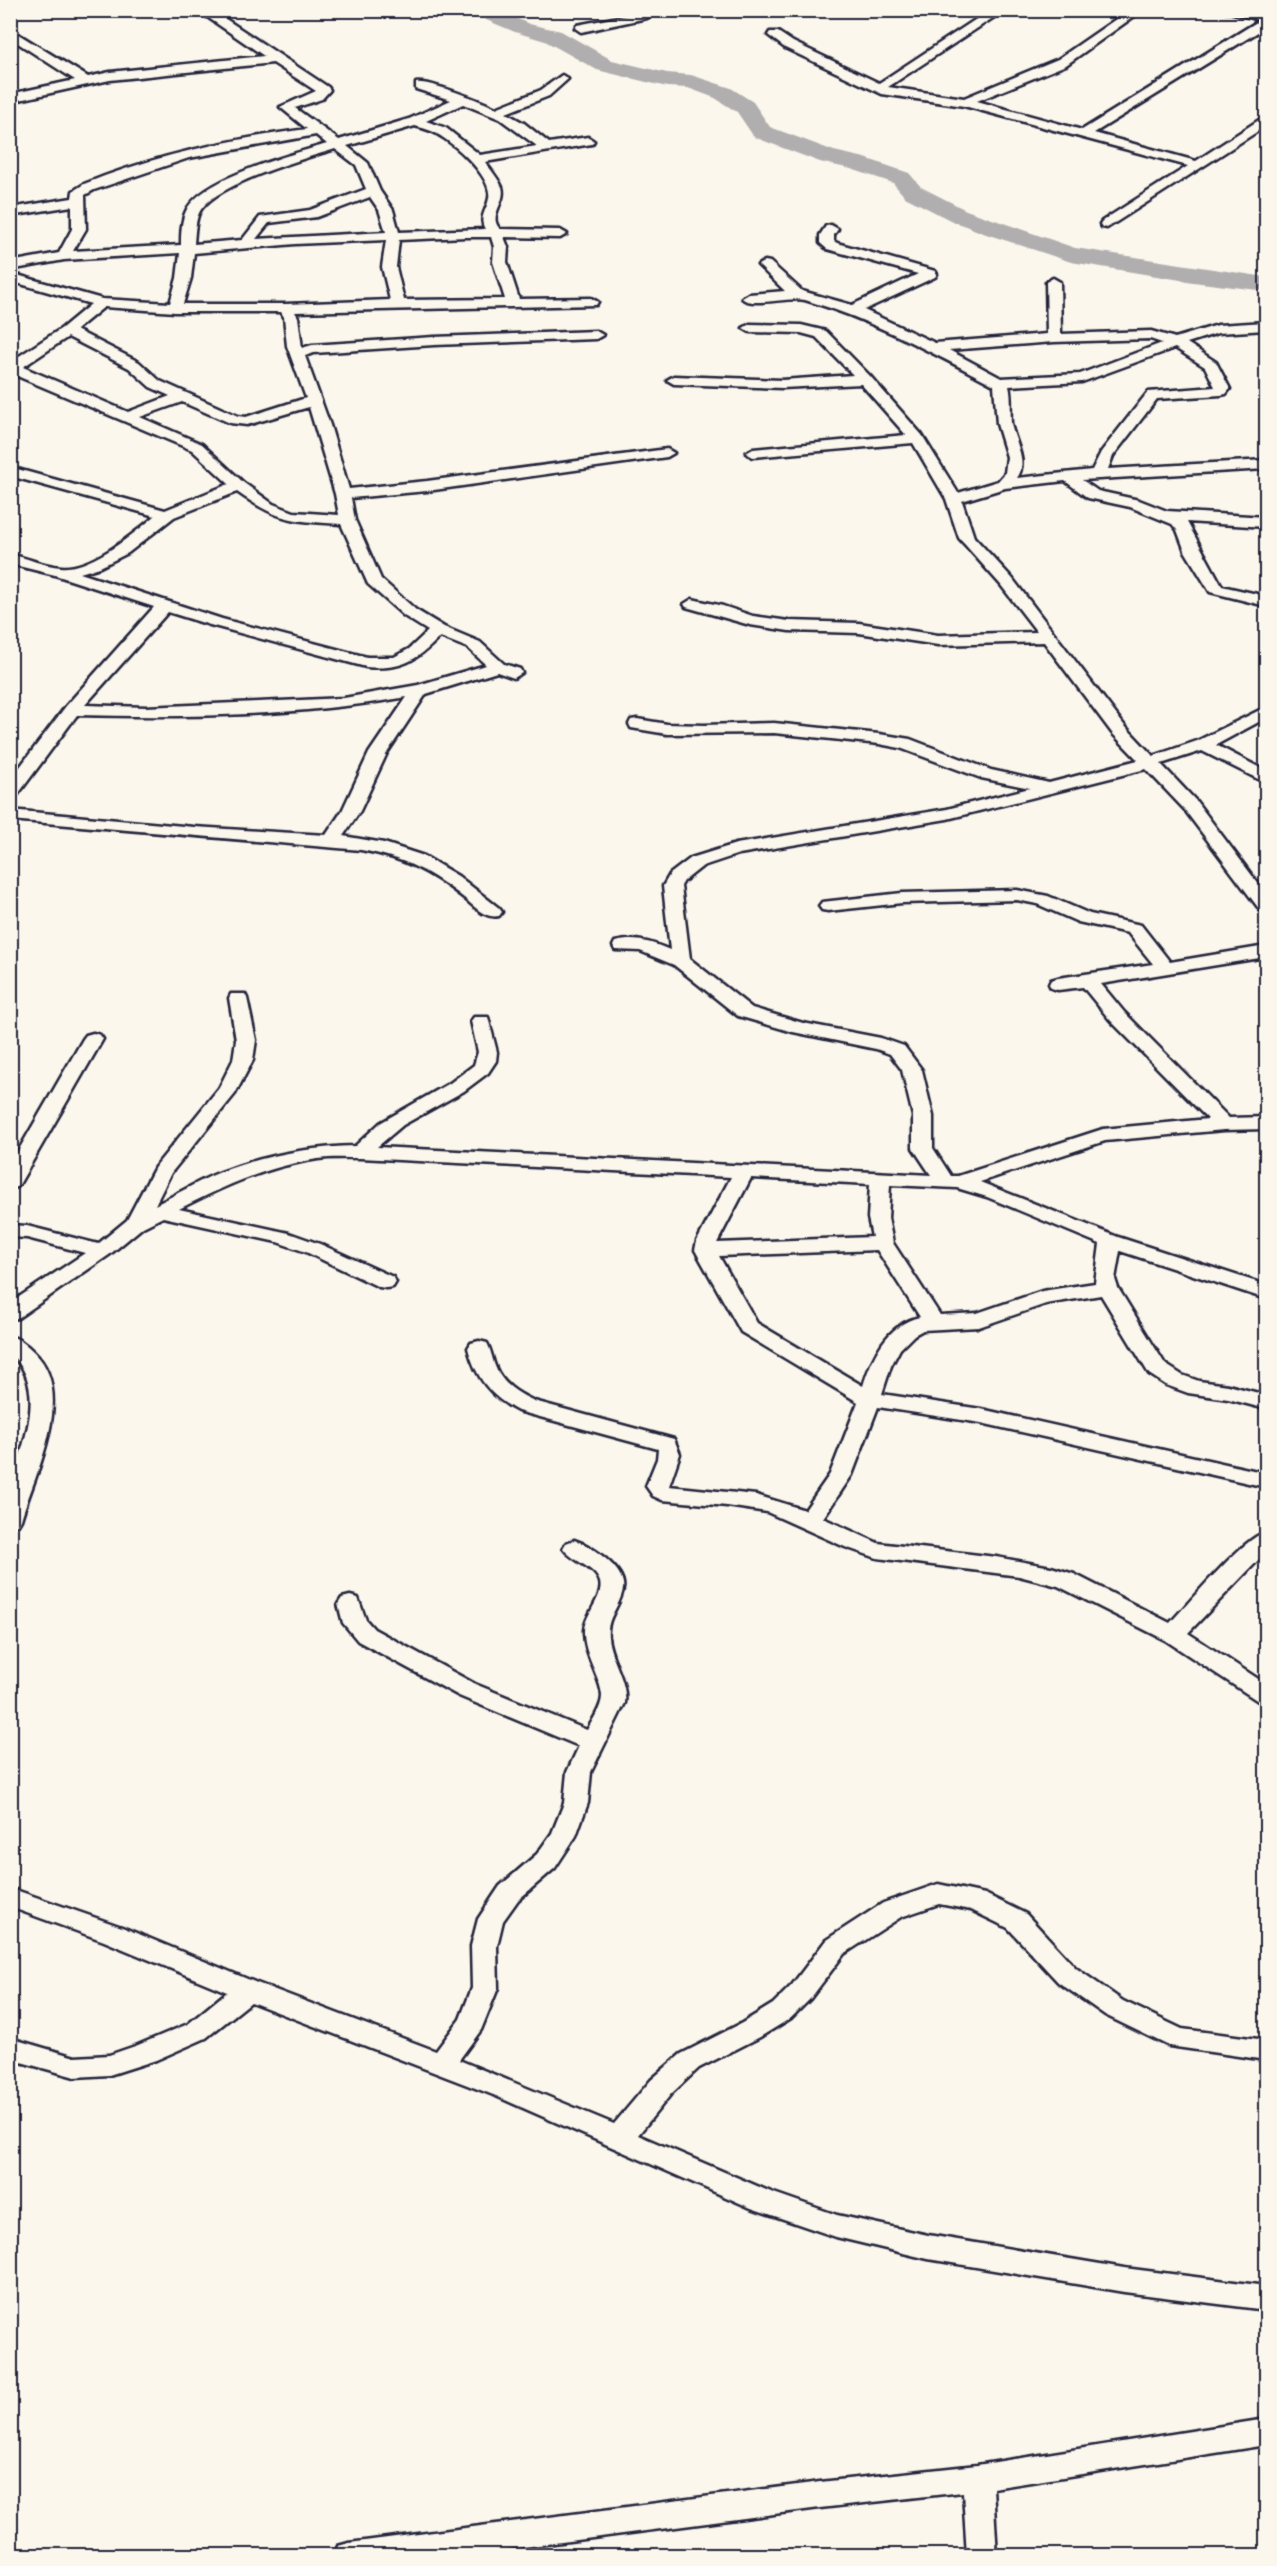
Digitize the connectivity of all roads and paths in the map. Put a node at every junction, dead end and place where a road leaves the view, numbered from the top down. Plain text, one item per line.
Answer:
1 (203, 10) edge
2 (651, 10) edge
3 (999, 10) edge
4 (1137, 10) edge
5 (1228, 10) edge
6 (1266, 20) edge
7 (581, 28) dead end
8 (10, 32) edge
9 (774, 35) dead end
10 (273, 59) junction
11 (562, 79) dead end
12 (85, 81) junction
13 (420, 86) dead end
14 (879, 88) junction
15 (10, 98) edge
16 (463, 99) junction
17 (965, 102) junction
18 (497, 112) junction
19 (1266, 121) edge
20 (414, 122) junction
21 (316, 131) junction
22 (1082, 135) junction
23 (588, 141) dead end
24 (337, 143) junction
25 (548, 149) junction
26 (477, 159) junction
27 (1198, 165) junction
28 (373, 191) junction
29 (78, 201) junction
30 (10, 212) edge
31 (1107, 224) dead end
32 (831, 229) dead end
33 (496, 233) junction
34 (560, 234) dead end
35 (393, 235) junction
36 (246, 244) junction
37 (188, 249) junction
38 (64, 256) junction
39 (765, 265) dead end
40 (10, 266) edge
41 (10, 277) edge
42 (1053, 282) dead end
43 (796, 294) junction
44 (749, 298) dead end
45 (591, 302) dead end
46 (101, 303) junction
47 (398, 304) junction
48 (514, 304) junction
49 (175, 308) junction
50 (286, 308) junction
51 (854, 310) junction
52 (1266, 326) edge
53 (750, 328) dead end
54 (68, 331) junction
55 (596, 335) dead end
56 (1054, 338) junction
57 (1177, 343) junction
58 (933, 347) junction
59 (301, 349) junction
60 (10, 351) edge
61 (33, 354) junction
62 (12, 369) edge
63 (865, 379) junction
64 (674, 380) dead end
65 (999, 382) junction
66 (182, 397) junction
67 (312, 401) junction
68 (128, 417) junction
69 (917, 438) junction
70 (667, 453) dead end
71 (753, 453) dead end
72 (1266, 465) edge
73 (10, 471) edge
74 (1098, 474) junction
75 (1068, 476) junction
76 (1003, 484) junction
77 (239, 486) junction
78 (343, 494) junction
79 (954, 499) junction
80 (167, 515) junction
81 (1167, 516) junction
82 (347, 520) junction
83 (1266, 522) edge
84 (10, 559) edge
85 (61, 572) junction
86 (1266, 601) edge
87 (166, 604) junction
88 (692, 604) dead end
89 (438, 630) junction
90 (1049, 637) junction
91 (498, 667) junction
92 (514, 673) dead end
93 (420, 690) junction
94 (72, 710) junction
95 (1266, 712) edge
96 (637, 724) dead end
97 (1203, 745) junction
98 (1151, 762) junction
99 (1266, 778) edge
100 (1049, 786) junction
101 (10, 793) edge
102 (10, 815) edge
103 (331, 841) junction
104 (828, 906) dead end
105 (1266, 906) edge
106 (493, 912) dead end
107 (622, 945) dead end
108 (1266, 951) edge
109 (681, 961) junction
110 (1165, 968) junction
111 (1088, 981) junction
112 (1058, 984) dead end
113 (238, 998) dead end
114 (481, 1021) dead end
115 (93, 1039) dead end
116 (1266, 1123) edge
117 (1224, 1124) junction
118 (360, 1152) junction
119 (744, 1171) junction
120 (880, 1178) junction
121 (952, 1182) junction
122 (10, 1183) edge
123 (161, 1212) junction
124 (136, 1223) junction
125 (10, 1232) edge
126 (1111, 1241) junction
127 (883, 1243) junction
128 (705, 1250) junction
129 (102, 1251) junction
130 (386, 1282) dead end
131 (1107, 1288) junction
132 (1266, 1292) edge
133 (10, 1313) edge
134 (934, 1322) junction
135 (10, 1343) edge
136 (478, 1348) dead end
137 (870, 1399) junction
138 (1266, 1402) edge
139 (1266, 1480) edge
140 (12, 1510) edge
141 (809, 1521) junction
142 (1266, 1540) edge
143 (574, 1548) dead end
144 (350, 1604) dead end
145 (1173, 1634) junction
146 (1266, 1695) edge
147 (592, 1742) junction
148 (10, 1898) edge
149 (248, 1990) junction
150 (10, 2048) edge
151 (1266, 2050) edge
152 (441, 2064) junction
153 (620, 2137) junction
154 (1266, 2298) edge
155 (1266, 2432) edge
156 (977, 2478) junction
157 (477, 2548) edge
158 (349, 2556) edge
159 (982, 2556) edge

1 - 10 street
2 - 7 street
3 - 14 street
4 - 17 street
5 - 6 street
6 - 22 street
8 - 12 street
9 - 14 street
10 - 12 street
10 - 21 street
11 - 18 street
12 - 15 street
13 - 16 street
14 - 17 street
16 - 18 street
16 - 20 street
17 - 22 street
18 - 25 street
19 - 27 street
20 - 24 street
20 - 26 street
21 - 24 street
21 - 29 street
22 - 27 street
23 - 25 street
24 - 28 street
24 - 37 street
25 - 26 street
26 - 33 street
27 - 31 street
28 - 35 street
28 - 36 street
29 - 30 street
29 - 38 street
32 - 51 street
33 - 34 street
33 - 35 street
33 - 48 street
35 - 36 street
35 - 47 street
36 - 37 street
37 - 38 street
37 - 49 street
38 - 40 street
39 - 43 street
41 - 46 street
42 - 56 street
43 - 44 street
43 - 51 street
45 - 48 street
46 - 49 street
46 - 54 street
47 - 48 street
47 - 50 street
49 - 50 street
50 - 59 street
51 - 58 street
52 - 57 street
53 - 63 street
54 - 61 street
54 - 66 street
55 - 59 street
56 - 57 street
56 - 58 street
57 - 65 street
57 - 74 street
58 - 65 street
59 - 67 street
60 - 61 street
61 - 62 street
62 - 68 street
63 - 64 street
63 - 69 street
65 - 76 street
66 - 67 street
66 - 68 street
67 - 78 street
68 - 77 street
69 - 71 street
69 - 79 street
70 - 78 street
72 - 74 street
73 - 80 street
74 - 75 street
75 - 76 street
75 - 81 street
76 - 79 street
77 - 80 street
77 - 82 street
78 - 82 street
79 - 90 street
80 - 85 street
81 - 83 street
81 - 86 street
82 - 89 street
84 - 85 street
85 - 87 street
87 - 89 street
87 - 94 street
88 - 90 street
89 - 91 street
90 - 98 street
91 - 92 street
91 - 93 street
93 - 94 street
93 - 103 street
94 - 101 street
95 - 97 street
96 - 100 street
97 - 98 street
97 - 99 street
98 - 100 street
98 - 105 street
100 - 109 street
102 - 103 street
103 - 106 street
104 - 110 street
107 - 109 street
108 - 110 street
109 - 121 street
110 - 111 street
111 - 112 street
111 - 117 street
113 - 124 street
114 - 118 street
115 - 122 street
116 - 117 street
117 - 121 street
118 - 119 street
118 - 123 street
119 - 120 street
119 - 128 street
120 - 121 street
120 - 127 street
121 - 126 street
123 - 124 street
123 - 130 street
124 - 129 street
125 - 129 street
126 - 131 street
126 - 132 street
127 - 128 street
127 - 134 street
128 - 137 street
129 - 133 street
131 - 134 street
131 - 138 street
134 - 137 street
135 - 140 street
136 - 141 street
137 - 139 street
137 - 141 street
141 - 145 street
142 - 145 street
143 - 147 street
144 - 147 street
145 - 146 street
147 - 152 street
148 - 149 street
149 - 150 street
149 - 152 street
151 - 153 street
152 - 153 street
153 - 154 street
155 - 156 street
156 - 157 street
156 - 159 street
157 - 158 street

